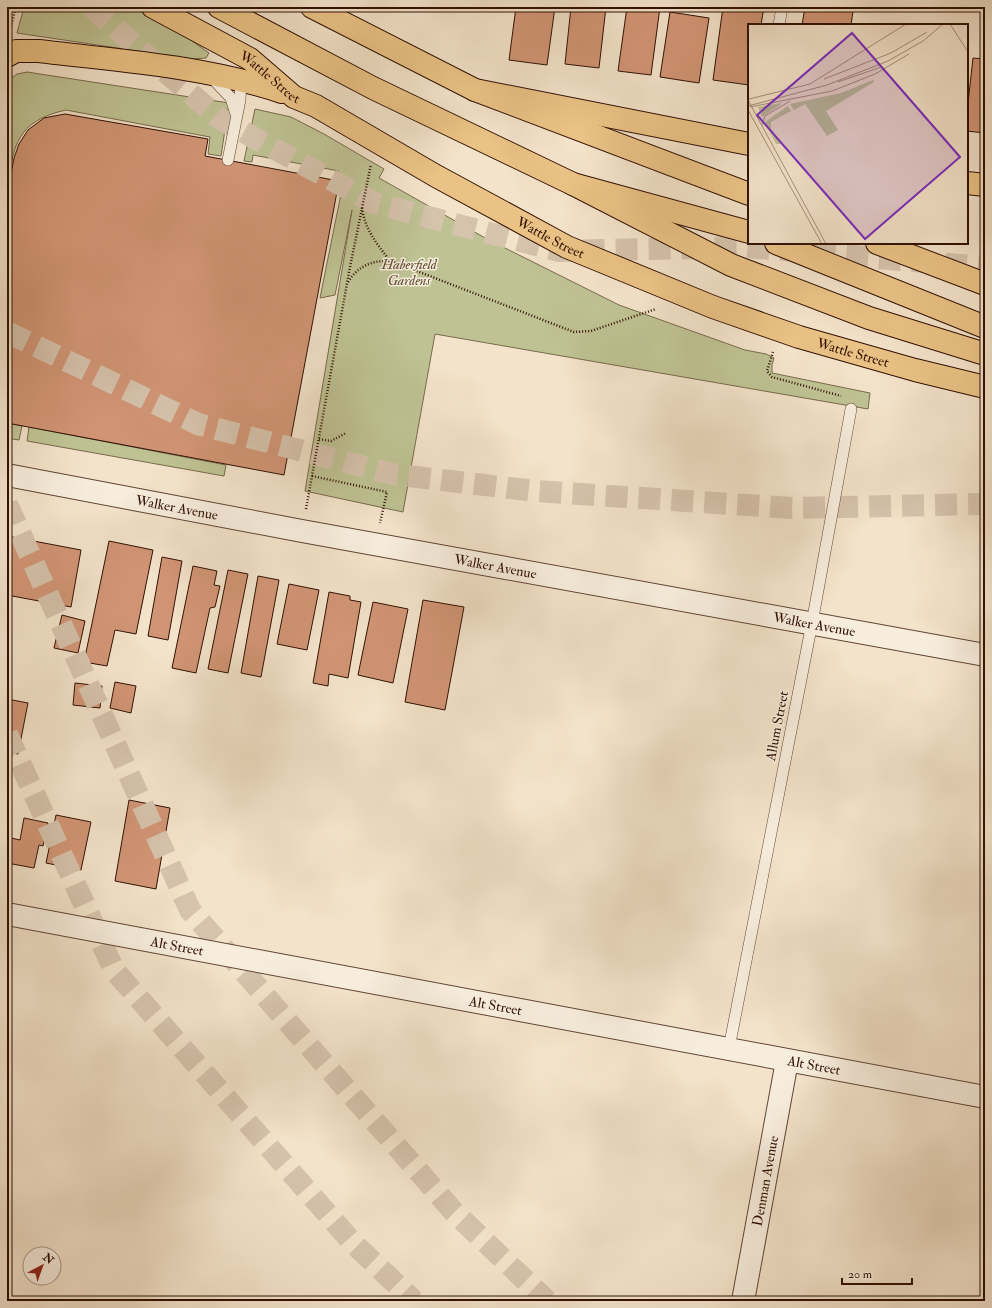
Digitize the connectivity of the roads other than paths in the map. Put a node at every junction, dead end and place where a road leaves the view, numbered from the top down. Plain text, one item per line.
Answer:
1 (153, 7) edge
2 (219, 7) edge
3 (312, 7) edge
4 (782, 7) edge
5 (778, 24) edge
6 (7, 56) edge
7 (205, 71) junction
8 (240, 80) junction
9 (475, 90) junction
10 (294, 97) junction
11 (237, 119) junction
12 (748, 144) edge
13 (228, 160) dead end
14 (968, 182) edge
15 (573, 184) junction
16 (985, 185) edge
17 (748, 194) edge
18 (748, 232) edge
19 (778, 244) edge
20 (880, 244) edge
21 (985, 284) edge
22 (985, 327) edge
23 (985, 354) edge
24 (985, 387) edge
25 (851, 409) road end
26 (7, 475) edge
27 (812, 624) junction
28 (985, 655) edge
29 (7, 914) edge
30 (729, 1048) junction
31 (787, 1061) junction
32 (985, 1097) edge
33 (743, 1301) edge

1 - 10 highway, Wattle Street
2 - 15 highway
3 - 9 highway
4 - 5 lane
6 - 7 highway
7 - 8 highway
7 - 11 lane
8 - 10 highway
8 - 11 lane
9 - 12 highway
9 - 17 highway
10 - 24 highway, Wattle Street
11 - 13 lane
14 - 16 highway
15 - 18 highway
15 - 23 highway
19 - 22 highway
20 - 21 highway
25 - 27 lane, Allum Street
26 - 27 street, Walker Avenue
27 - 28 street, Walker Avenue
27 - 30 lane, Allum Street
29 - 30 street, Alt Street
30 - 31 street, Alt Street
31 - 32 street, Alt Street
31 - 33 street, Denman Avenue

